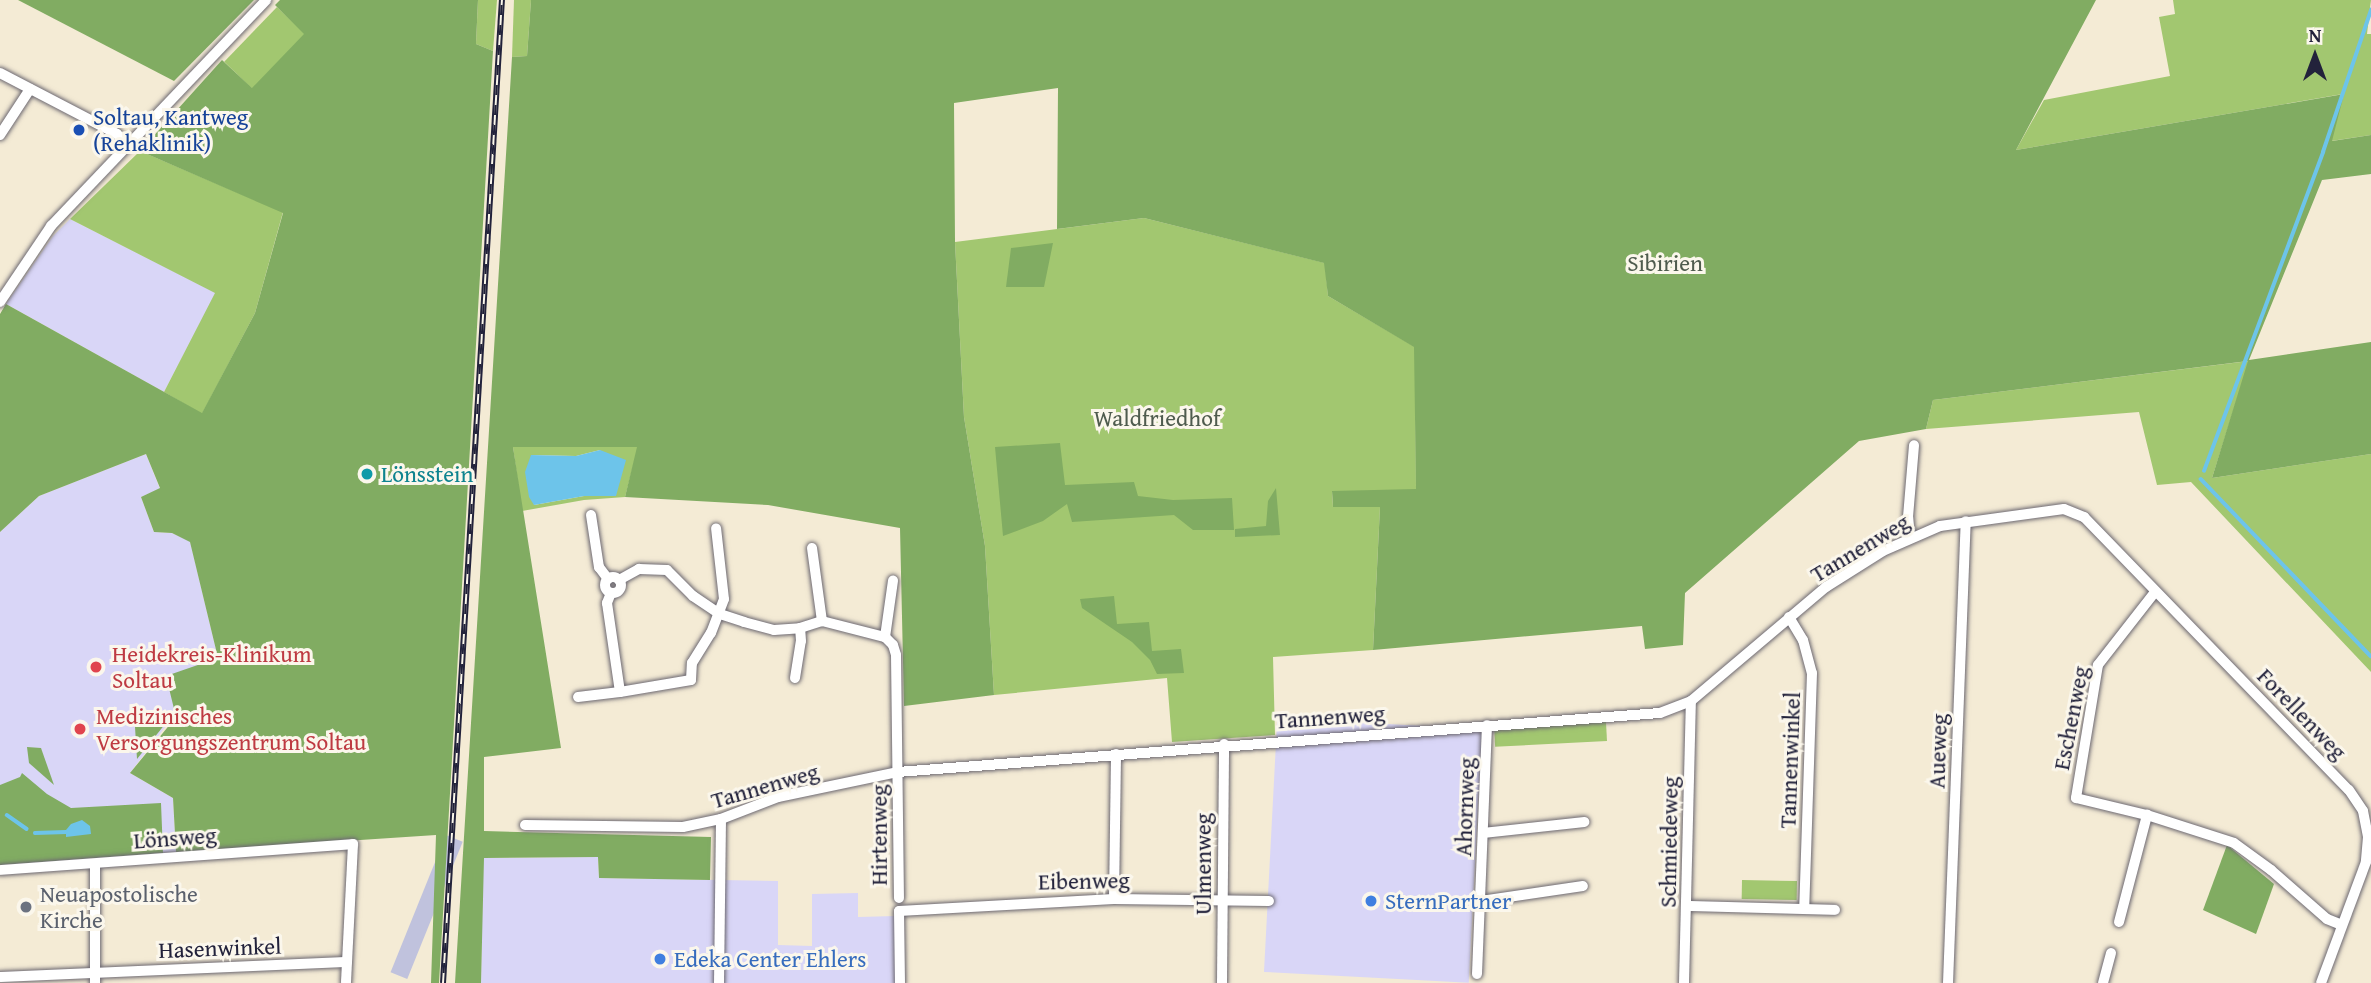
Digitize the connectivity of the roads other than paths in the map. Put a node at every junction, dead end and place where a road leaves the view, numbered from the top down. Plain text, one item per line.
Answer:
1 (266, 0) edge
2 (0, 73) edge
3 (30, 89) junction
4 (0, 135) edge
5 (127, 145) junction
6 (0, 302) edge
7 (1914, 445) dead end
8 (591, 515) dead end
9 (2084, 517) joint
10 (1966, 521) junction
11 (716, 528) dead end
12 (1910, 538) junction
13 (812, 548) dead end
14 (613, 580) junction
15 (893, 581) dead end
16 (2155, 592) junction
17 (720, 614) junction
18 (1789, 617) junction
19 (822, 621) junction
20 (800, 628) junction
21 (885, 638) junction
22 (795, 678) dead end
23 (620, 692) junction
24 (578, 697) dead end
25 (1692, 701) junction
26 (1487, 726) junction
27 (1224, 744) junction
28 (1116, 754) junction
29 (898, 772) junction
30 (2147, 815) junction
31 (721, 819) junction
32 (1584, 822) dead end
33 (525, 825) dead end
34 (1483, 833) junction
35 (95, 864) junction
36 (0, 870) edge
37 (1583, 886) dead end
38 (899, 898) dead end
39 (1114, 899) junction
40 (1222, 900) junction
41 (1269, 901) dead end
42 (1480, 901) junction
43 (1686, 906) junction
44 (1804, 909) junction
45 (1835, 910) dead end
46 (899, 911) joint
47 (2119, 922) dead end
48 (2342, 925) junction
49 (2111, 953) dead end
50 (346, 962) junction
51 (1477, 974) dead end
52 (0, 977) edge
53 (96, 978) edge
54 (346, 983) edge
55 (719, 983) edge
56 (900, 983) edge
57 (1222, 983) edge
58 (1684, 983) edge
59 (1948, 983) edge
60 (2104, 983) edge
61 (2321, 983) edge

1 - 5 street
2 - 3 street
3 - 4 street
3 - 5 street
5 - 6 street
7 - 12 street
8 - 14 street
9 - 10 street, Tannenweg
9 - 16 street, Forellenweg
10 - 12 street, Tannenweg
10 - 59 street, Aueweg
11 - 17 street
12 - 18 street, Tannenweg
13 - 19 street
14 - 17 street
14 - 23 street
15 - 21 street
16 - 30 street, Eschenweg
16 - 48 street, Forellenweg
17 - 20 street
17 - 23 street
18 - 25 street, Tannenweg
18 - 44 street, Tannenwinkel
19 - 20 street
19 - 21 street
20 - 22 street
21 - 29 street, Hirtenweg
23 - 24 street
25 - 26 street, Tannenweg
25 - 43 street, Schmiedeweg
26 - 27 street, Tannenweg
26 - 34 street, Ahornweg
27 - 28 street, Tannenweg
27 - 40 street, Ulmenweg
28 - 29 street, Tannenweg
28 - 39 street
29 - 31 street, Tannenweg
29 - 38 street, Hirtenweg
30 - 47 street
30 - 48 street
31 - 33 street, Tannenweg
31 - 55 street
32 - 34 street
34 - 42 street, Ahornweg
35 - 36 street, Lönsweg
35 - 50 street, Lönsweg
35 - 53 street
37 - 42 street
39 - 40 street, Eibenweg
39 - 46 street, Eibenweg
40 - 41 street, Eibenweg
40 - 57 street, Ulmenweg
42 - 51 street, Ahornweg
43 - 44 street
43 - 58 street, Schmiedeweg
44 - 45 street
46 - 56 street, Hirtenweg
48 - 61 street, Forellenweg
49 - 60 street
50 - 53 street, Hasenwinkel
50 - 54 street
52 - 53 street, Hasenwinkel

